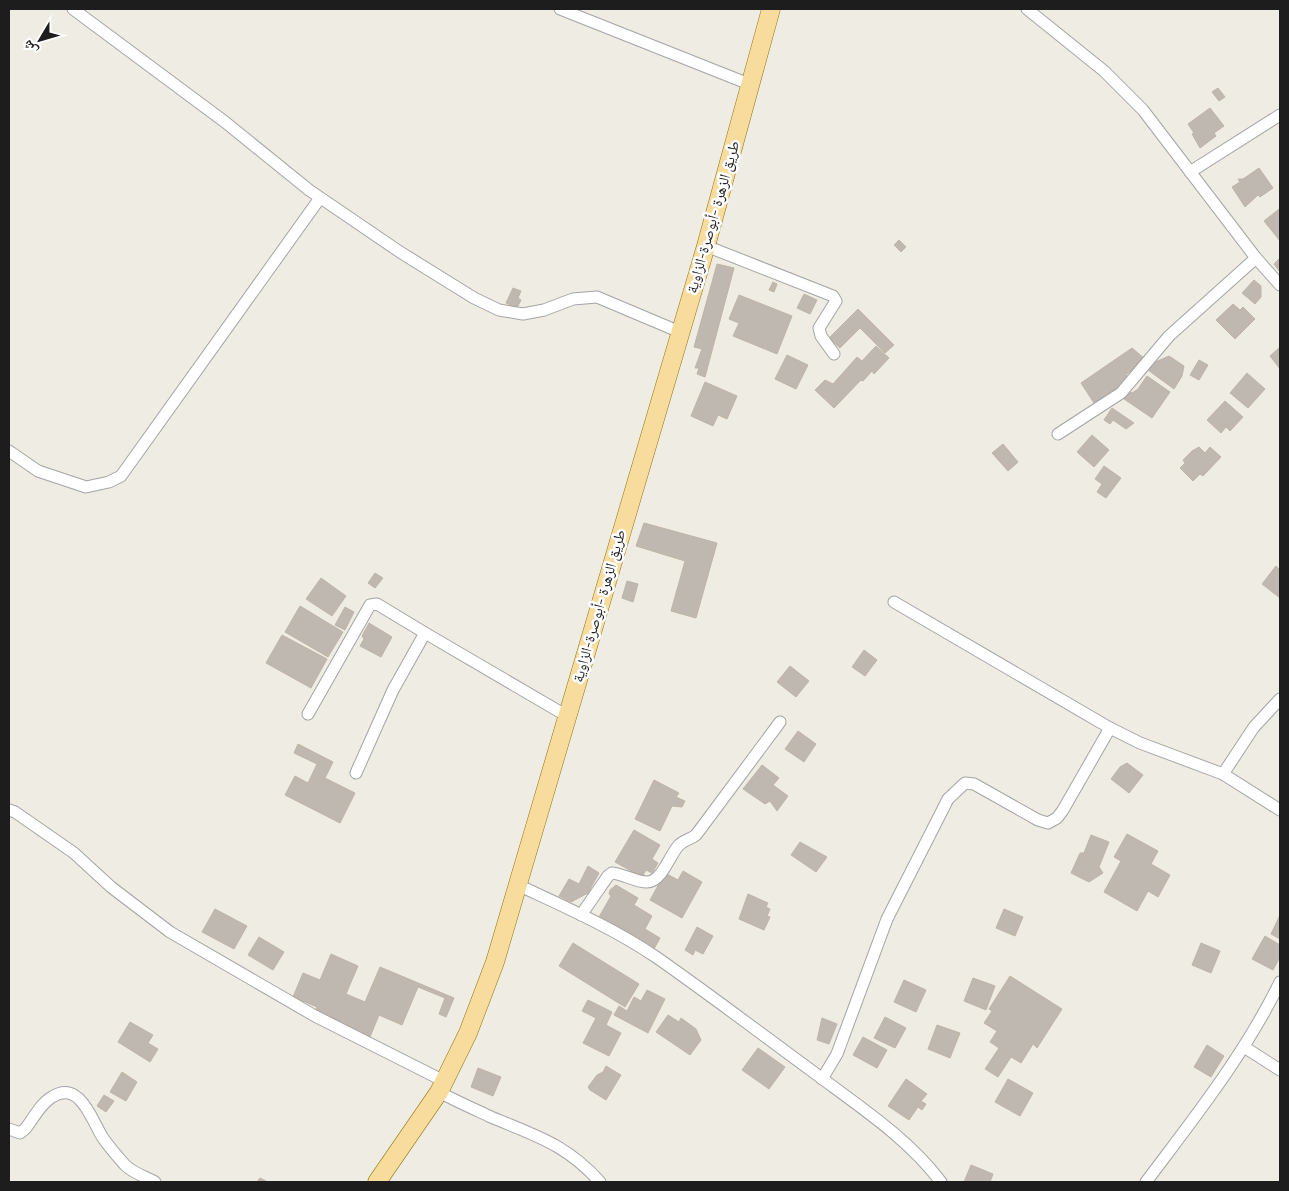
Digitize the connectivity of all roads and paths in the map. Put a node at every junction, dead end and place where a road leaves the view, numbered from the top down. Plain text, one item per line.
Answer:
1 (73, 9) edge
2 (560, 9) edge
3 (771, 9) edge
4 (1027, 9) edge
5 (749, 84) junction
6 (1280, 115) edge
7 (1190, 172) junction
8 (320, 198) junction
9 (706, 246) junction
10 (1256, 258) junction
11 (1280, 285) edge
12 (680, 332) junction
13 (834, 354) dead end
14 (1058, 434) dead end
15 (9, 450) edge
16 (894, 602) dead end
17 (425, 633) junction
18 (1280, 699) edge
19 (308, 714) dead end
20 (567, 716) junction
21 (780, 722) dead end
22 (1110, 728) junction
23 (356, 773) dead end
24 (1223, 774) junction
25 (9, 810) edge
26 (1280, 810) edge
27 (518, 885) junction
28 (582, 915) junction
29 (1280, 982) edge
30 (1244, 1047) junction
31 (1280, 1070) edge
32 (822, 1079) junction
33 (441, 1087) junction
34 (9, 1129) edge
35 (155, 1182) edge
36 (377, 1182) edge
37 (600, 1182) edge
38 (941, 1182) edge
39 (1146, 1182) edge

1 - 8 street
2 - 5 street
3 - 5 main road, طريق الزهرة -أبوصرة-الزاوية
4 - 7 street
5 - 9 main road, طريق الزهرة -أبوصرة-الزاوية
6 - 7 street
7 - 10 street
8 - 12 street
8 - 15 street
9 - 12 main road, طريق الزهرة -أبوصرة-الزاوية
9 - 13 street
10 - 11 street
10 - 14 street
12 - 20 main road, طريق الزهرة -أبوصرة-الزاوية
16 - 22 street
17 - 19 street
17 - 20 street
17 - 23 street
18 - 24 street
20 - 27 main road, طريق الزهرة -أبوصرة-الزاوية
21 - 28 street
22 - 24 street
22 - 32 street
24 - 26 street
25 - 33 street
27 - 28 street
27 - 33 main road, طريق الزهرة -أبوصرة-الزاوية
28 - 32 street
29 - 30 street
30 - 31 street
30 - 39 street
32 - 38 street
33 - 36 main road, طريق الزهرة -أبوصرة-الزاوية
33 - 37 street
34 - 35 street

